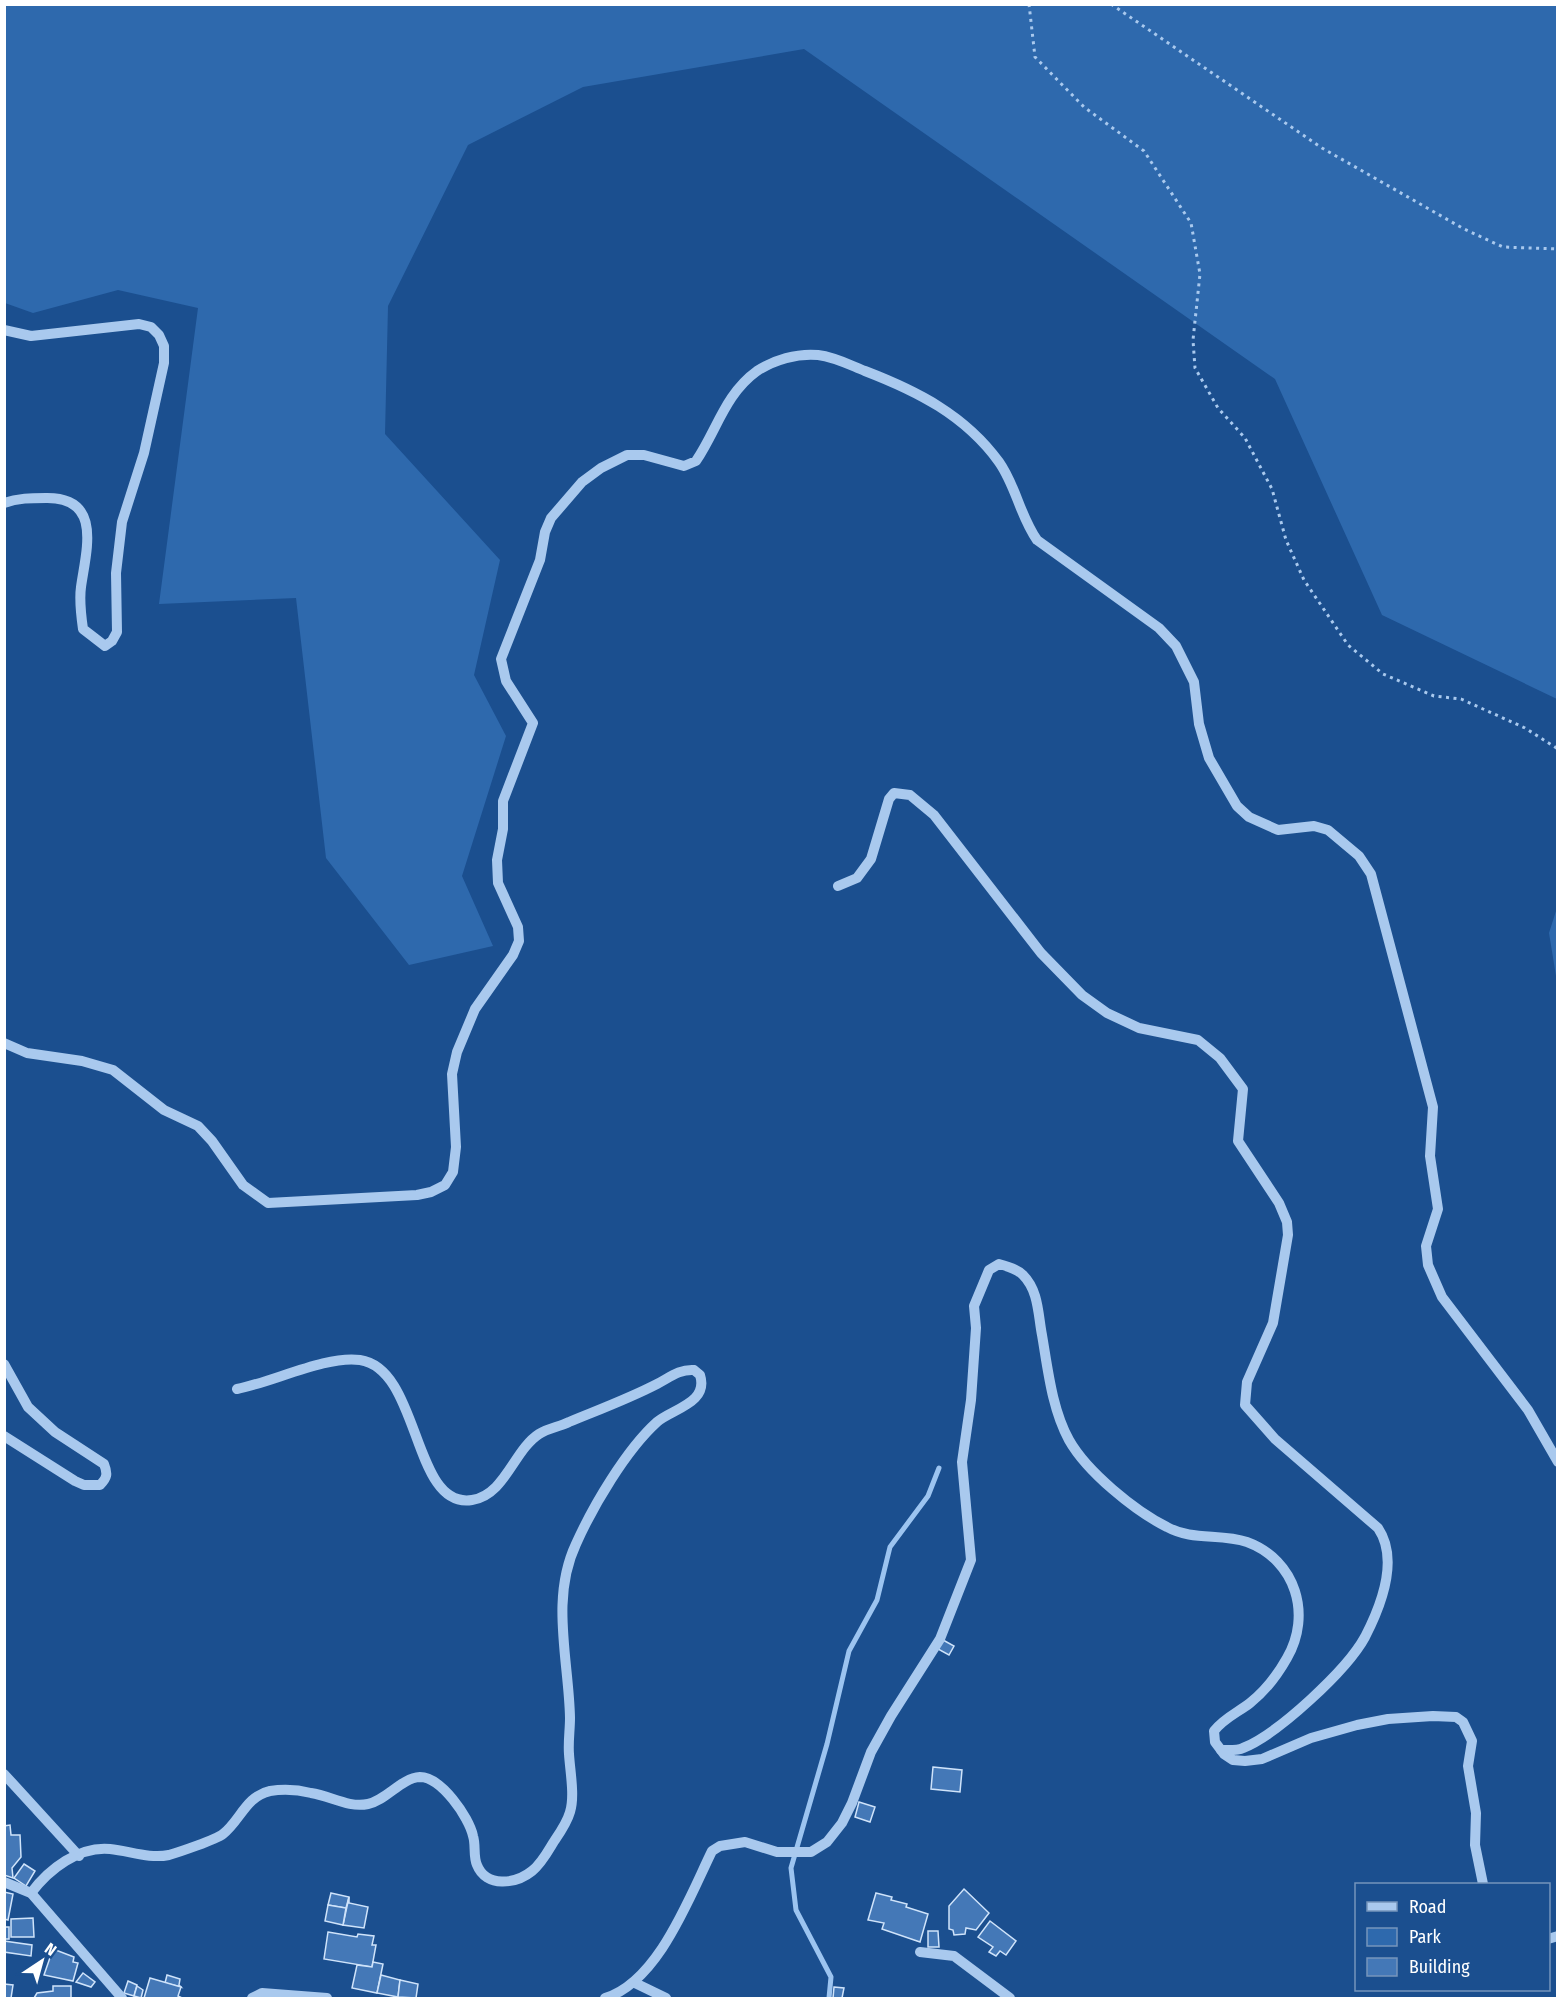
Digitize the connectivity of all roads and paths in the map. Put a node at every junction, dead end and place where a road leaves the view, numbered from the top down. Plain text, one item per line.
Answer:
1 (1029, 4) edge
2 (1111, 4) edge
3 (1557, 249) edge
4 (4, 330) edge
5 (4, 503) edge
6 (1557, 749) edge
7 (838, 886) dead end
8 (4, 1043) edge
9 (4, 1364) edge
10 (237, 1389) dead end
11 (4, 1436) edge
12 (1557, 1462) edge
13 (1221, 1750) junction
14 (4, 1774) edge
15 (79, 1856) junction
16 (4, 1882) edge
17 (1483, 1883) edge
18 (32, 1893) junction
19 (920, 1952) dead end
20 (635, 1983) junction
21 (122, 1998) edge
22 (252, 1998) edge
23 (327, 1998) edge
24 (605, 1998) edge
25 (666, 1998) edge
26 (1010, 1998) edge

1 - 6 path
2 - 3 path
4 - 5 street
7 - 13 street
8 - 12 street
9 - 11 street
10 - 15 street
13 - 17 street
13 - 20 street
14 - 15 street
15 - 18 street
16 - 18 street
18 - 21 street
19 - 26 street
20 - 24 street
20 - 25 street
22 - 23 street

